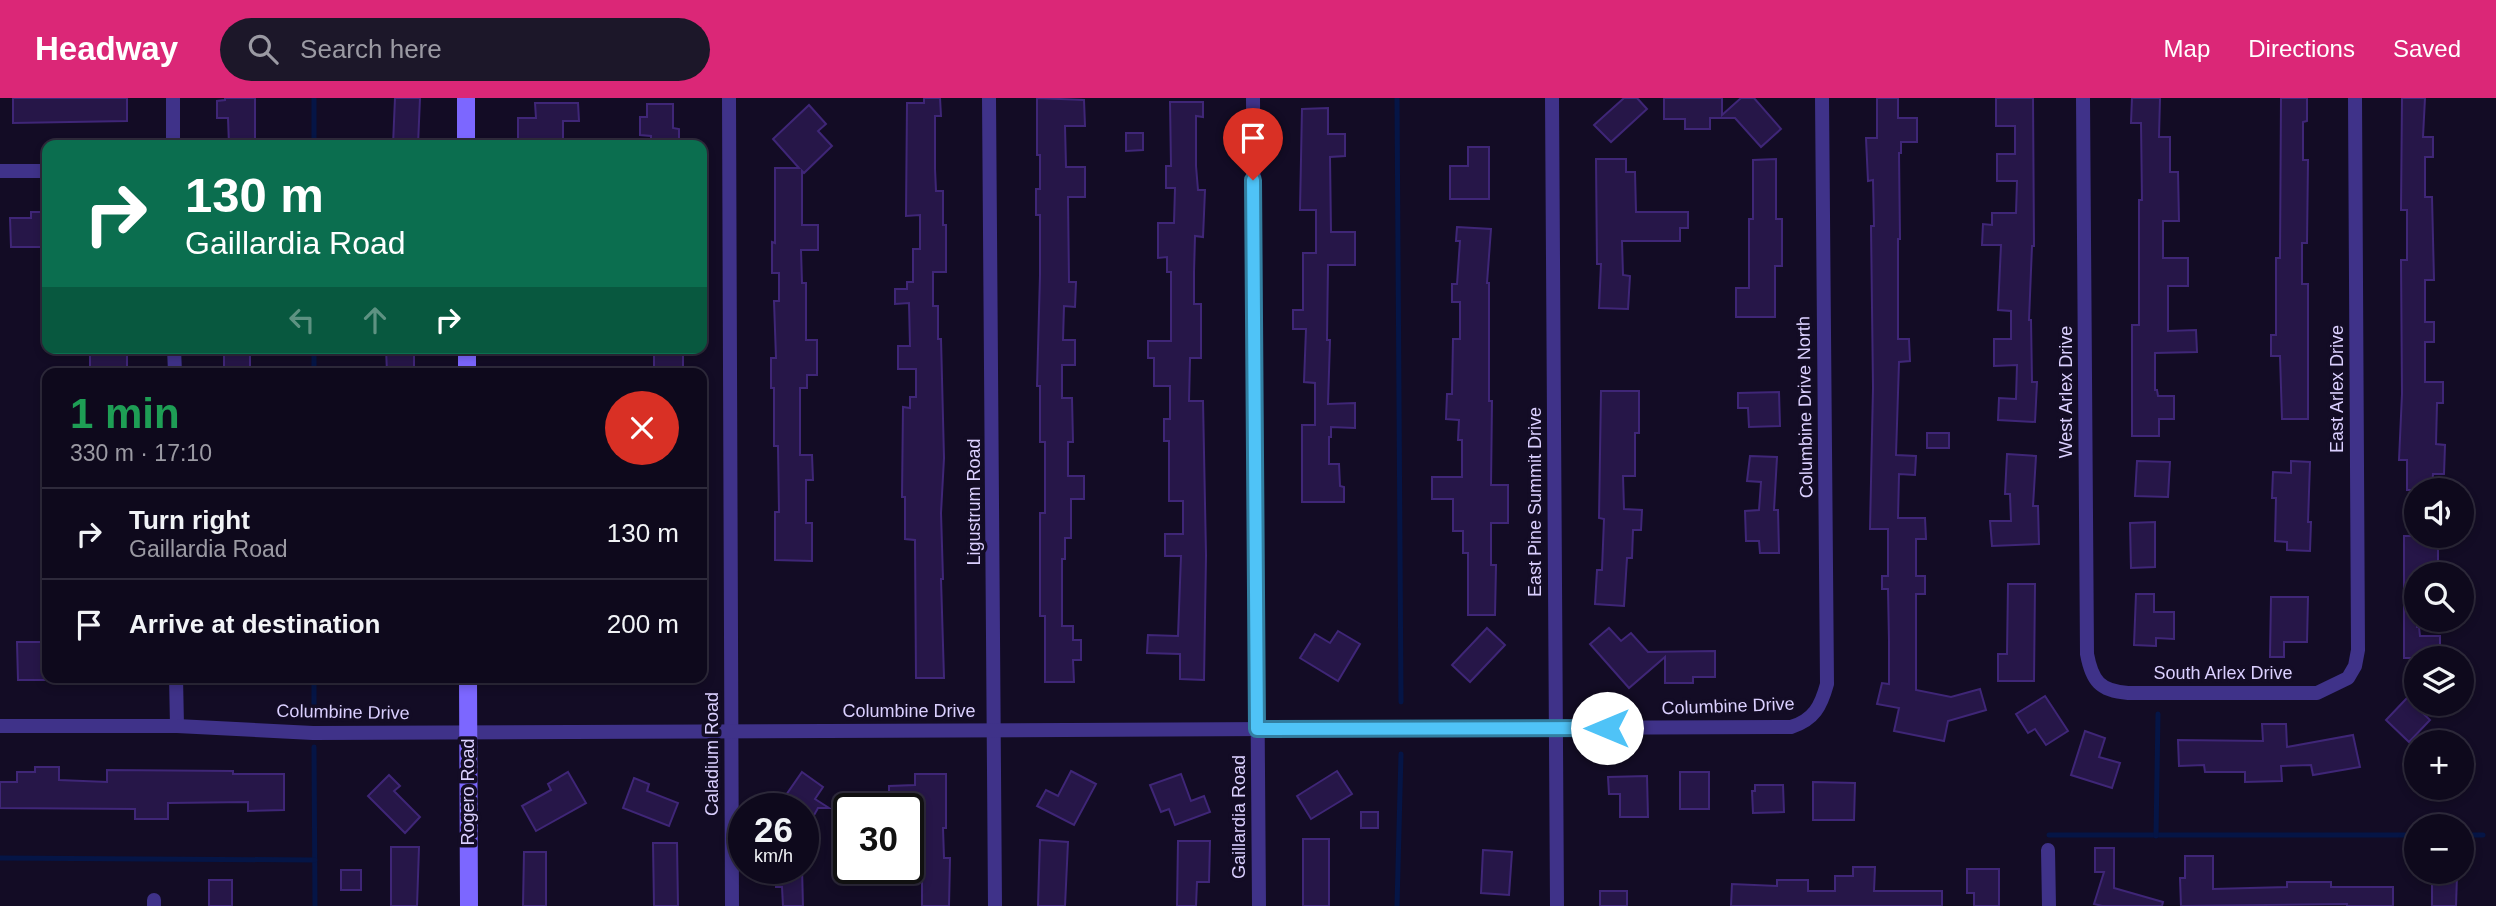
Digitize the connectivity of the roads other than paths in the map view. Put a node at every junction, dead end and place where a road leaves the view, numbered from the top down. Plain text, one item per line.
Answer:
1 (173, 98) edge
2 (466, 98) edge
3 (729, 98) edge
4 (989, 98) edge
5 (1253, 98) edge
6 (1552, 98) edge
7 (1822, 98) edge
8 (2084, 98) edge
9 (2355, 98) edge
10 (173, 140) edge
11 (466, 140) edge
12 (0, 171) edge
13 (42, 171) edge
14 (2348, 678) joint
15 (176, 683) edge
16 (468, 683) edge
17 (2098, 683) joint
18 (1815, 714) joint
19 (0, 726) edge
20 (177, 726) junction
21 (1555, 728) junction
22 (1257, 729) junction
23 (995, 730) junction
24 (731, 731) junction
25 (468, 733) junction
26 (2048, 850) dead end
27 (469, 906) edge
28 (732, 906) edge
29 (995, 906) edge
30 (1259, 906) edge
31 (1557, 906) edge
32 (2049, 906) edge

1 - 10 street
2 - 11 main road
3 - 24 street, Caladium Road
4 - 23 street, Ligustrum Road
5 - 22 street, Gaillardia Road
6 - 21 street, East Pine Summit Drive
7 - 18 street, Columbine Drive North
8 - 17 street, West Arlex Drive
9 - 14 street, East Arlex Drive
12 - 13 street
14 - 17 street, South Arlex Drive
15 - 20 street
16 - 25 main road, Rogero Road
18 - 21 street, Columbine Drive
19 - 20 street, Columbine Drive
20 - 25 street, Columbine Drive
21 - 22 street, Columbine Drive
21 - 31 street, East Pine Summit Drive
22 - 23 street, Columbine Drive
22 - 30 street, Gaillardia Road
23 - 24 street, Columbine Drive
23 - 29 street, Ligustrum Road
24 - 25 street, Columbine Drive
24 - 28 street, Caladium Road
25 - 27 main road, Rogero Road
26 - 32 street

